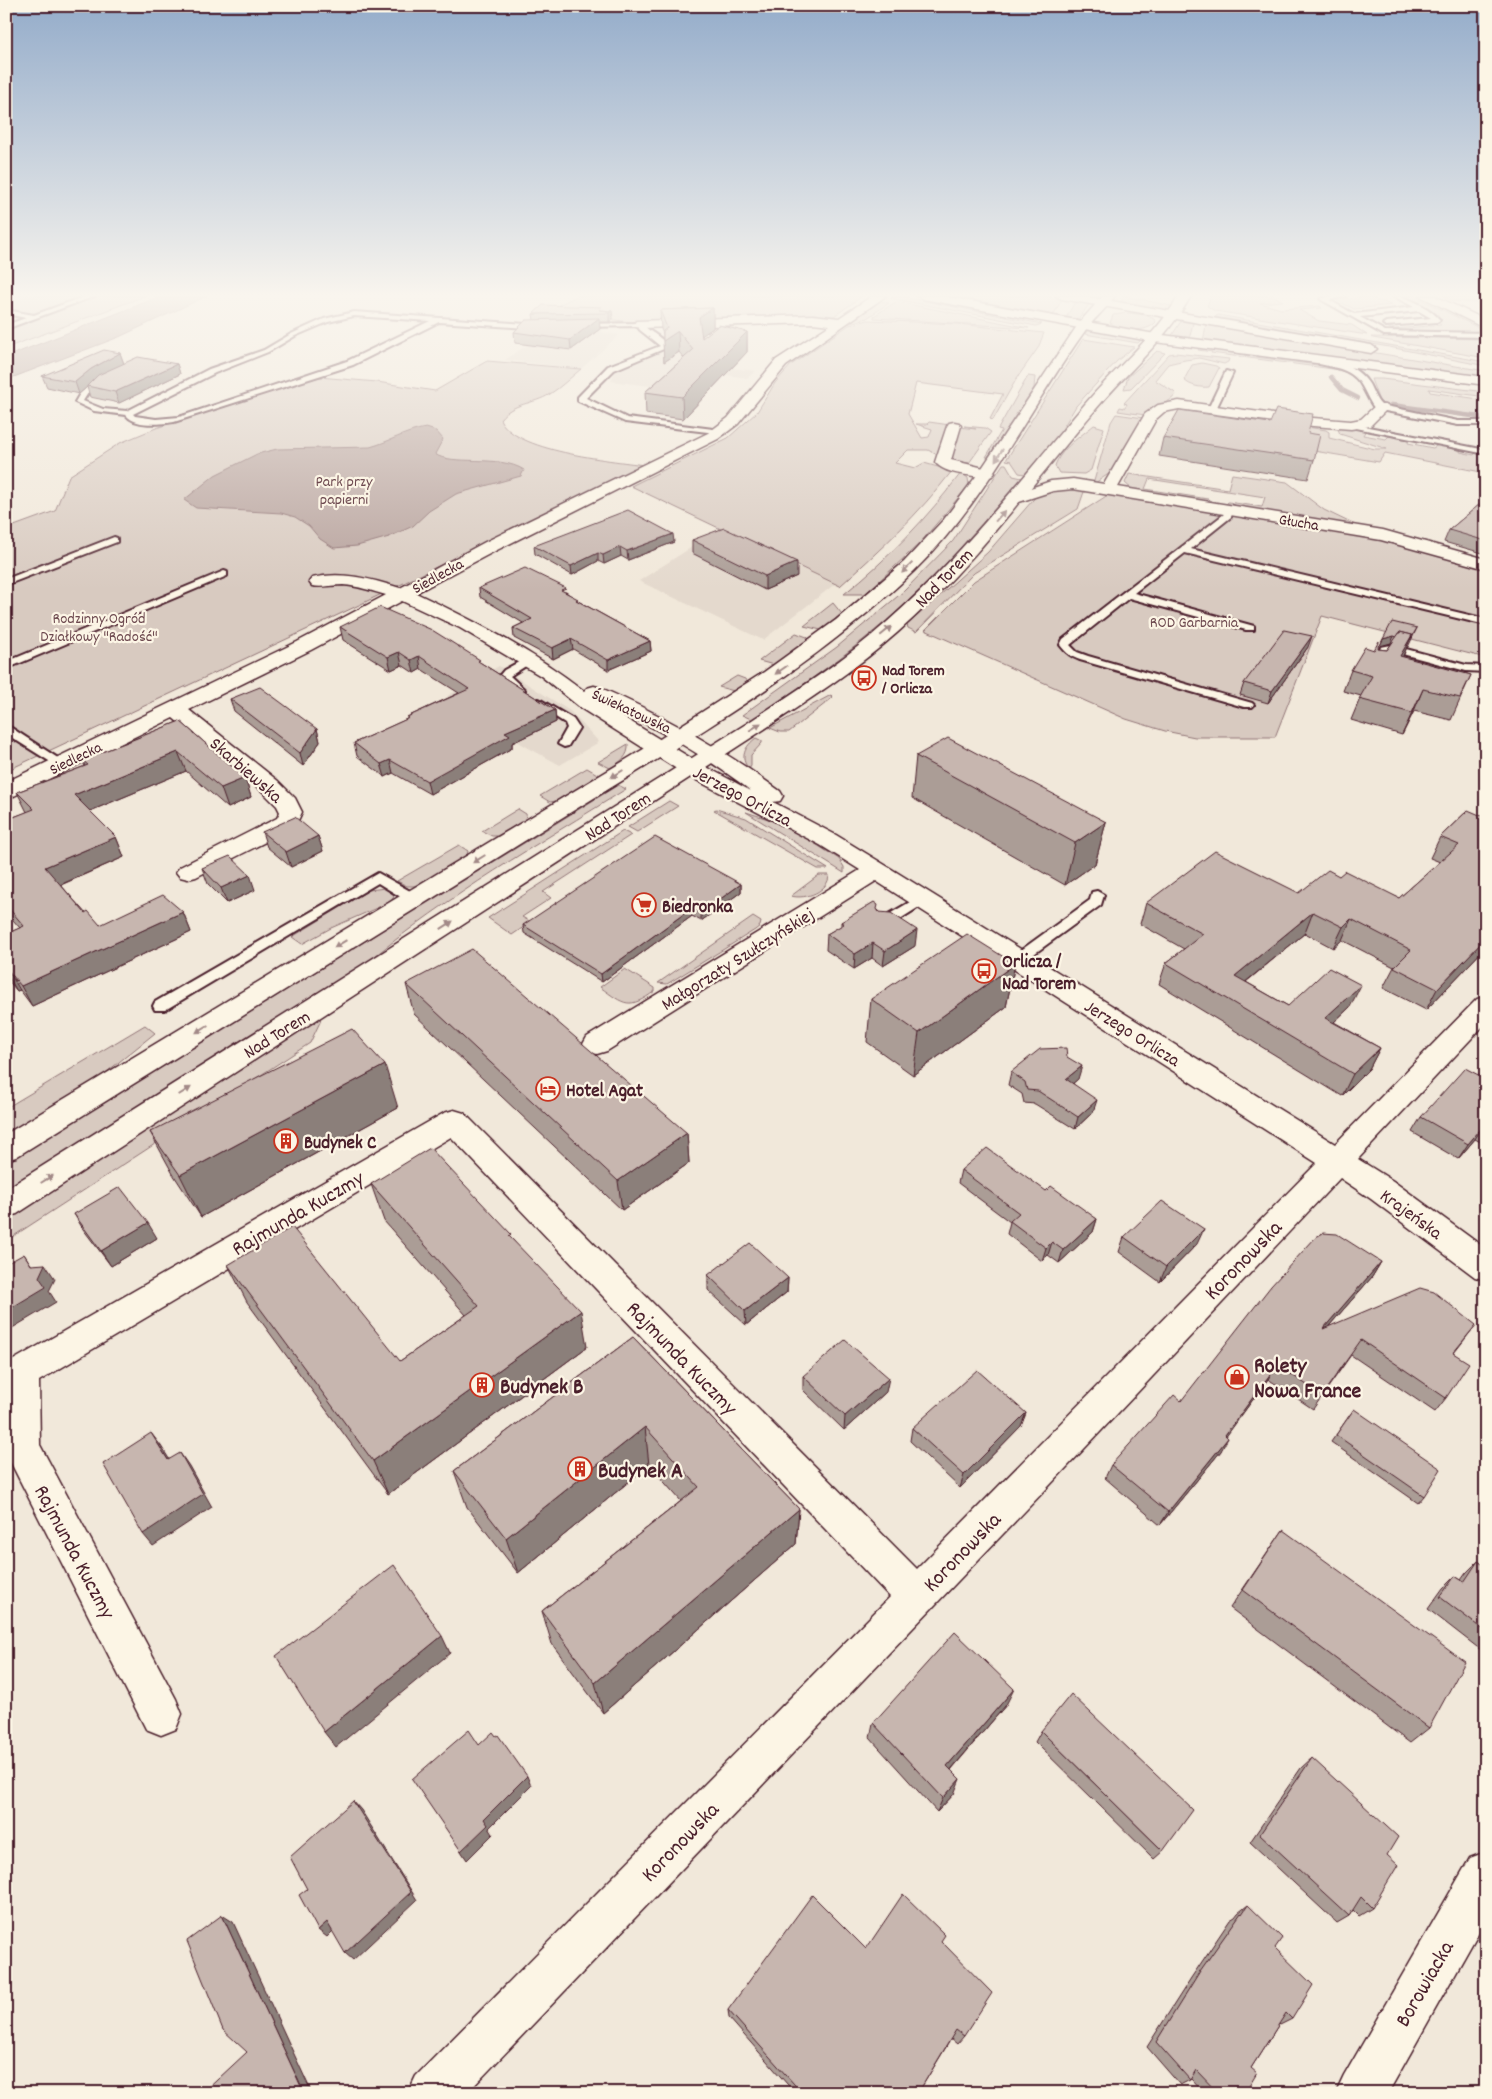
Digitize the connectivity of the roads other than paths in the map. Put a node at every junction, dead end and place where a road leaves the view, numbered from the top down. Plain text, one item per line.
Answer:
1 (84, 394) edge
2 (166, 394) edge
3 (256, 394) edge
4 (586, 394) edge
5 (756, 394) edge
6 (1038, 394) edge
7 (1102, 394) edge
8 (1219, 394) edge
9 (1372, 394) edge
10 (1378, 406) junction
11 (1212, 409) junction
12 (128, 413) junction
13 (1486, 423) edge
14 (1351, 425) junction
15 (954, 426) dead end
16 (1433, 430) junction
17 (721, 432) junction
18 (1481, 451) dead end
19 (1046, 462) junction
20 (987, 473) junction
21 (1073, 484) junction
22 (1109, 489) junction
23 (1016, 498) junction
24 (1230, 509) junction
25 (114, 540) dead end
26 (1184, 550) junction
27 (1486, 564) edge
28 (224, 574) dead end
29 (6, 582) edge
30 (318, 582) dead end
31 (403, 594) junction
32 (1127, 594) junction
33 (1486, 622) edge
34 (1250, 628) dead end
35 (528, 660) junction
36 (6, 666) edge
37 (1375, 667) edge
38 (1486, 669) edge
39 (548, 672) junction
40 (1248, 705) dead end
41 (175, 709) junction
42 (6, 729) edge
43 (682, 734) junction
44 (564, 744) dead end
45 (659, 748) junction
46 (714, 753) junction
47 (61, 764) junction
48 (691, 768) junction
49 (6, 791) edge
50 (828, 840) junction
51 (877, 870) junction
52 (188, 872) dead end
53 (1097, 895) dead end
54 (414, 899) junction
55 (922, 899) junction
56 (884, 923) edge
57 (1018, 959) junction
58 (160, 1006) dead end
59 (1486, 1006) edge
60 (597, 1044) dead end
61 (6, 1149) edge
62 (1336, 1160) junction
63 (6, 1205) edge
64 (1486, 1267) edge
65 (916, 1596) junction
66 (161, 1714) dead end
67 (1486, 1874) edge
68 (433, 2093) edge
69 (1361, 2093) edge

1 - 12 lane
2 - 12 lane
3 - 12 lane
4 - 17 lane
5 - 17 street, Siedlecka
6 -> 20 street, Nad Torem
7 - 19 street, Nad Torem
8 - 11 lane
9 - 10 lane
10 - 14 street
10 - 16 lane
11 - 14 street
11 - 22 street
13 - 16 lane
14 - 16 lane
15 - 20 street
16 - 18 lane
17 - 31 street, Siedlecka
19 - 21 street, Głucha
19 - 23 street, Nad Torem
20 -> 43 street, Nad Torem
21 - 22 street, Głucha
21 - 23 street, Głucha
22 - 24 street, Głucha
46 -> 23 street, Nad Torem
24 - 26 lane
24 - 27 street, Głucha
25 - 29 lane
26 - 32 lane
26 - 33 lane
28 - 36 lane
30 - 31 street, Świekatowska
31 - 35 street, Świekatowska
31 - 41 street, Siedlecka
32 - 34 lane
32 - 40 lane
35 - 39 street, Świekatowska
35 - 44 lane
37 - 38 lane
39 - 43 street, Świekatowska
39 - 45 street, Świekatowska
41 - 47 street, Siedlecka
41 - 52 street, Skarbiewska
42 - 47 lane
43 - 45 street, Nad Torem
43 - 46 street, Świekatowska
45 - 48 street, Jerzego Orlicza
45 -> 54 street, Nad Torem
46 - 48 street, Nad Torem
46 - 50 street, Jerzego Orlicza
47 - 49 street, Siedlecka
48 - 50 street, Jerzego Orlicza
63 -> 48 street, Nad Torem
50 - 51 street, Jerzego Orlicza
51 - 55 street, Jerzego Orlicza
51 - 60 street, Małgorzaty Szułczyńskiej
53 - 57 lane
54 - 58 lane
54 -> 61 street, Nad Torem
55 - 56 lane
55 - 57 street, Jerzego Orlicza
57 - 62 street, Jerzego Orlicza
59 - 62 street, Koronowska
62 - 64 street, Krajeńska
62 - 65 street, Koronowska
65 - 66 street, Rajmunda Kuczmy
65 - 68 street, Koronowska
67 - 69 street, Borowiacka

